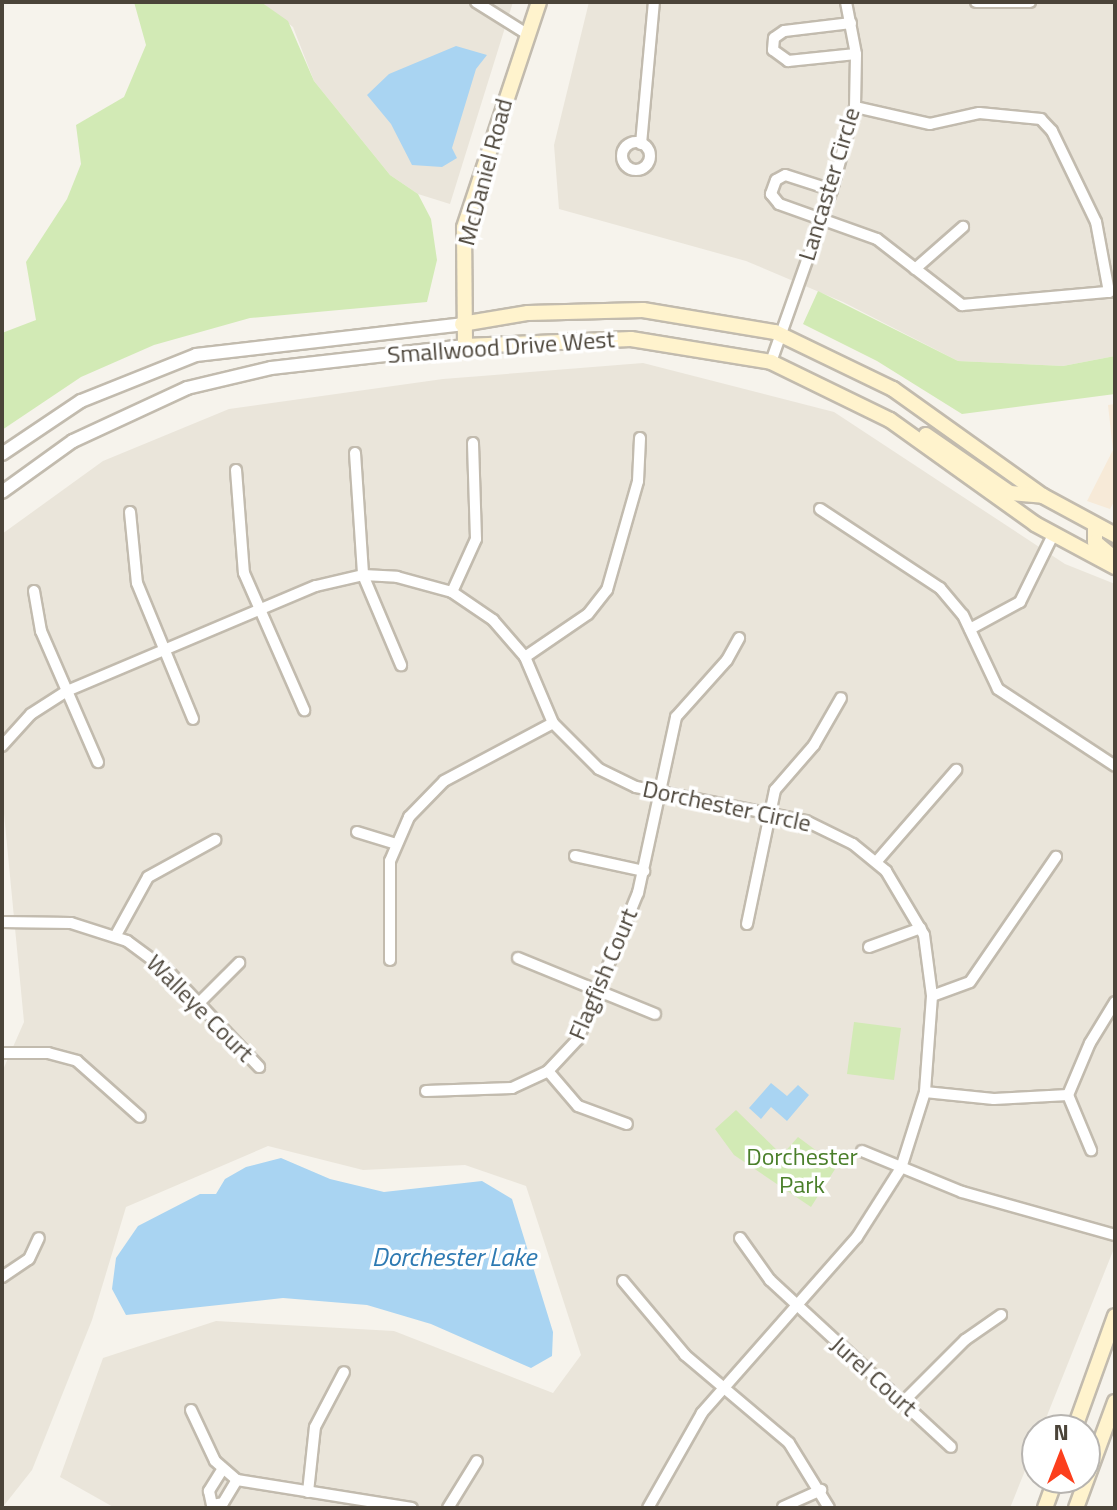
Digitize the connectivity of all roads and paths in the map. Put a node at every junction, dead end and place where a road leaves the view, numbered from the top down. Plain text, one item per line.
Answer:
1 (476, 2) edge
2 (539, 2) edge
3 (654, 2) edge
4 (846, 2) edge
5 (976, 2) edge
6 (1030, 2) edge
7 (851, 23) junction
8 (527, 34) junction
9 (856, 54) junction
10 (855, 107) junction
11 (641, 144) dead end
12 (832, 190) junction
13 (822, 219) junction
14 (963, 227) dead end
15 (915, 269) junction
16 (1112, 292) edge
17 (462, 324) junction
18 (780, 334) junction
19 (465, 346) junction
20 (771, 362) junction
21 (851, 396) junction
22 (640, 438) dead end
23 (473, 443) dead end
24 (355, 453) dead end
25 (2, 454) edge
26 (236, 470) dead end
27 (2, 492) edge
28 (1043, 496) junction
29 (820, 509) dead end
30 (130, 512) dead end
31 (1095, 525) junction
32 (1053, 535) junction
33 (1115, 535) edge
34 (1115, 559) edge
35 (1115, 567) edge
36 (363, 575) junction
37 (34, 591) dead end
38 (452, 592) junction
39 (261, 610) junction
40 (970, 629) junction
41 (739, 638) dead end
42 (164, 650) junction
43 (525, 657) junction
44 (401, 665) dead end
45 (67, 691) junction
46 (841, 698) dead end
47 (304, 710) dead end
48 (193, 719) dead end
49 (553, 723) junction
50 (4, 738) edge
51 (98, 762) dead end
52 (1115, 766) edge
53 (956, 770) dead end
54 (661, 792) junction
55 (770, 813) junction
56 (357, 832) dead end
57 (215, 840) dead end
58 (396, 844) junction
59 (575, 856) dead end
60 (1056, 857) dead end
61 (877, 861) junction
62 (644, 871) junction
63 (2, 922) edge
64 (747, 924) dead end
65 (921, 928) junction
66 (116, 935) junction
67 (869, 947) dead end
68 (518, 958) dead end
69 (390, 960) dead end
70 (239, 963) dead end
71 (600, 992) junction
72 (932, 996) junction
73 (1115, 1002) edge
74 (199, 1003) junction
75 (655, 1014) dead end
76 (2, 1053) edge
77 (259, 1067) dead end
78 (548, 1071) junction
79 (426, 1091) dead end
80 (925, 1092) junction
81 (1068, 1095) junction
82 (140, 1117) dead end
83 (627, 1124) dead end
84 (1091, 1150) dead end
85 (862, 1151) dead end
86 (901, 1168) junction
87 (1115, 1235) edge
88 (39, 1238) dead end
89 (740, 1238) dead end
90 (2, 1277) edge
91 (623, 1281) dead end
92 (796, 1305) junction
93 (1001, 1315) dead end
94 (1115, 1316) edge
95 (344, 1372) dead end
96 (723, 1385) junction
97 (903, 1402) junction
98 (1115, 1402) edge
99 (191, 1410) dead end
100 (1080, 1414) edge
101 (951, 1447) dead end
102 (477, 1461) dead end
103 (222, 1470) junction
104 (237, 1480) junction
105 (821, 1490) junction
106 (308, 1492) junction
107 (359, 1503) edge
108 (783, 1507) edge
109 (412, 1508) edge
110 (448, 1508) edge
111 (648, 1508) edge
112 (829, 1508) edge
113 (1076, 1508) edge

1 - 8 street
2 - 8 main road, McDaniel Road
3 - 11 street
4 - 7 street, Lancaster Circle
5 - 6 street
7 - 9 street, Lancaster Circle
7 - 9 street
8 - 17 main road, McDaniel Road
9 - 10 street, Lancaster Circle
10 - 12 street, Lancaster Circle
10 - 16 street
12 - 13 street, Lancaster Circle
12 - 13 street
13 - 15 street
13 - 18 street, Lancaster Circle
14 - 15 street
15 - 16 street
17 - 18 main road, Smallwood Drive West
17 - 19 main road, McDaniel Road
17 - 25 street, Smallwood Drive West
18 - 20 street, Lancaster Circle
18 - 28 main road, Smallwood Drive West
19 - 20 main road, Smallwood Drive West
19 - 27 street, Smallwood Drive West
20 - 21 main road, Smallwood Drive West
21 - 28 main road
21 - 32 main road, Smallwood Drive West
22 - 43 street
23 - 38 street
24 - 36 street
26 - 39 street
28 - 31 main road, Smallwood Drive West
29 - 40 street
30 - 42 street
31 - 33 main road, Smallwood Drive West
31 - 34 main road
32 - 35 main road, Smallwood Drive West
32 - 40 street
36 - 38 street, Dorchester Circle
36 - 39 street, Dorchester Circle
36 - 44 street
37 - 45 street
38 - 43 street, Dorchester Circle
39 - 42 street, Dorchester Circle
39 - 47 street
40 - 52 street
41 - 54 street, Flagfish Court
42 - 45 street, Dorchester Circle
42 - 48 street
43 - 49 street, Dorchester Circle
45 - 50 street, Dorchester Circle
45 - 51 street
46 - 55 street
49 - 54 street, Dorchester Circle
49 - 58 street
53 - 61 street
54 - 55 street, Dorchester Circle
54 - 62 street, Flagfish Court
55 - 61 street, Dorchester Circle
55 - 64 street
56 - 58 street
57 - 66 street
58 - 69 street
59 - 62 street
60 - 72 street
61 - 65 street, Dorchester Circle
62 - 71 street, Flagfish Court
63 - 66 street, Walleye Court
65 - 67 street
65 - 72 street, Dorchester Circle
66 - 74 street, Walleye Court
68 - 71 street
70 - 74 street
71 - 75 street
71 - 78 street, Flagfish Court
72 - 80 street, Dorchester Circle
73 - 81 street
74 - 77 street, Walleye Court
76 - 82 street
78 - 79 street, Flagfish Court
78 - 83 street
80 - 81 street
80 - 86 street, Dorchester Circle
81 - 84 street
85 - 86 street
86 - 87 street
86 - 92 street, Dorchester Circle
88 - 90 street
89 - 92 street, Jurel Court
91 - 96 street
92 - 96 street, Dorchester Circle
92 - 97 street, Jurel Court
93 - 97 street
94 - 100 main road
95 - 106 street
96 - 105 street
96 - 111 street, Dorchester Circle
97 - 101 street, Jurel Court
98 - 113 main road
99 - 103 street
102 - 110 street
103 - 104 street
103 - 104 street
104 - 106 street
105 - 108 street
105 - 112 street
106 - 107 street
107 - 109 street

